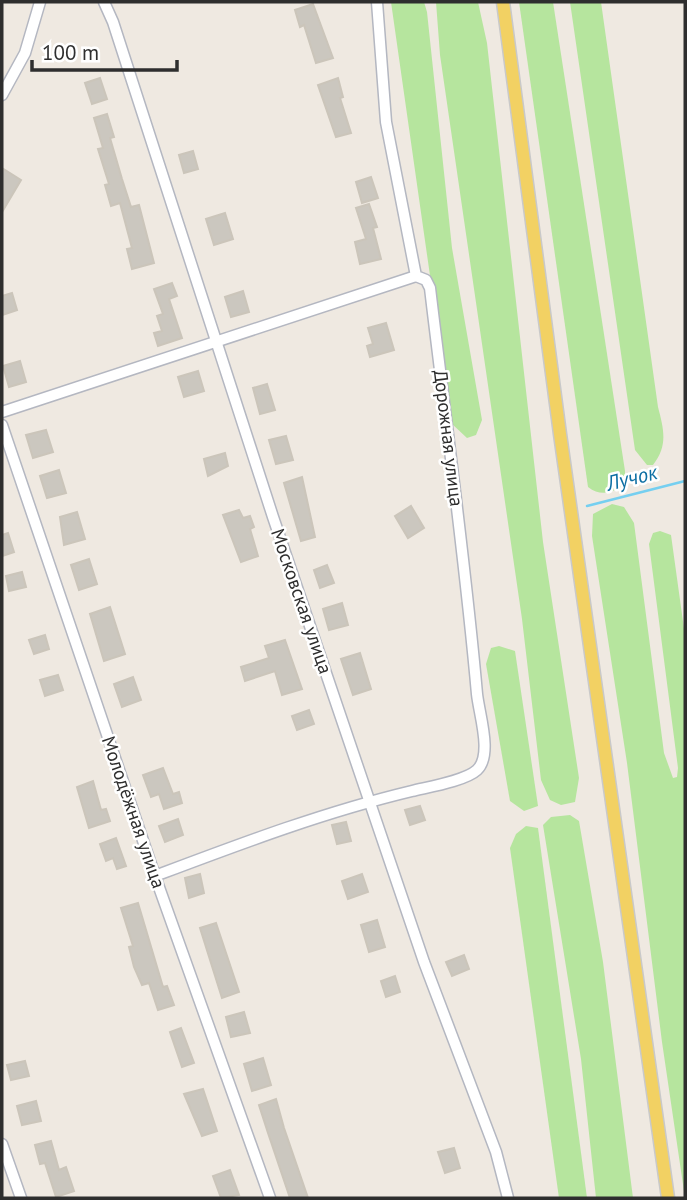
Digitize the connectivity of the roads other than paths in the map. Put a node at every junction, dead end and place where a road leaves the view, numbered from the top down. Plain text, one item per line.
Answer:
1 (104, 2) edge
2 (377, 2) edge
3 (503, 2) edge
4 (39, 7) edge
5 (2, 95) edge
6 (416, 276) junction
7 (215, 343) junction
8 (2, 412) edge
9 (2, 425) edge
10 (370, 801) junction
11 (155, 876) junction
12 (2, 1144) edge
13 (6, 1170) edge
14 (21, 1198) edge
15 (270, 1198) edge
16 (508, 1198) edge
17 (667, 1198) edge

1 - 7 street, Московская улица
2 - 6 street, Дорожная улица
3 - 17 main road
4 - 5 street
6 - 7 street
6 - 10 street, Дорожная улица
7 - 8 street
7 - 10 street, Московская улица
9 - 11 street, Молодёжная улица
10 - 11 street, Дорожная улица
10 - 16 street, Московская улица
11 - 15 street, Молодёжная улица
12 - 13 street
13 - 14 street

